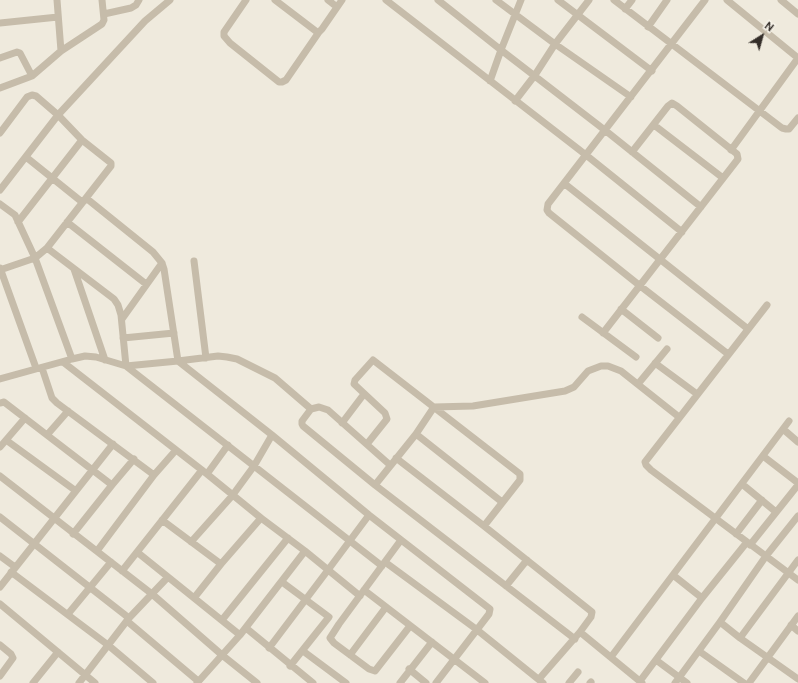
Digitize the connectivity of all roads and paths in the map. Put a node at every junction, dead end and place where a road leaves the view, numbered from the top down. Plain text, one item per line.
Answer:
1 (57, 0) edge
2 (102, 0) edge
3 (139, 0) edge
4 (170, 0) edge
5 (246, 0) edge
6 (275, 0) edge
7 (328, 0) edge
8 (342, 0) edge
9 (386, 0) edge
10 (438, 0) edge
11 (496, 0) edge
12 (521, 0) edge
13 (559, 0) edge
14 (589, 0) edge
15 (614, 0) edge
16 (632, 0) edge
17 (667, 0) edge
18 (705, 0) edge
19 (727, 0) edge
20 (781, 0) edge
21 (337, 7) junction
22 (625, 9) junction
23 (798, 13) edge
24 (104, 14) junction
25 (578, 14) junction
26 (515, 16) junction
27 (58, 17) junction
28 (0, 23) edge
29 (648, 27) junction
30 (319, 32) junction
31 (555, 44) junction
32 (672, 44) junction
33 (500, 50) junction
34 (61, 51) junction
35 (0, 58) edge
36 (798, 58) edge
37 (652, 71) junction
38 (535, 75) junction
39 (32, 76) junction
40 (490, 81) junction
41 (0, 88) edge
42 (631, 97) junction
43 (515, 101) junction
44 (759, 110) junction
45 (58, 115) junction
46 (798, 118) edge
47 (654, 125) junction
48 (606, 131) junction
49 (0, 132) edge
50 (82, 140) junction
51 (731, 150) junction
52 (632, 152) junction
53 (586, 156) junction
54 (26, 157) junction
55 (52, 178) junction
56 (723, 178) junction
57 (565, 184) junction
58 (0, 190) edge
59 (84, 200) junction
60 (0, 204) edge
61 (701, 207) junction
62 (18, 222) junction
63 (67, 222) junction
64 (682, 232) junction
65 (47, 248) junction
66 (35, 258) junction
67 (660, 259) junction
68 (194, 261) dead end
69 (162, 263) junction
70 (0, 269) edge
71 (74, 269) junction
72 (146, 284) junction
73 (639, 285) junction
74 (767, 305) dead end
75 (621, 309) junction
76 (582, 317) dead end
77 (122, 319) junction
78 (748, 329) junction
79 (174, 333) junction
80 (603, 333) junction
81 (123, 338) junction
82 (658, 338) dead end
83 (667, 349) dead end
84 (728, 354) junction
85 (636, 357) dead end
86 (72, 358) junction
87 (206, 358) junction
88 (105, 360) junction
89 (178, 361) junction
90 (62, 362) junction
91 (655, 363) junction
92 (126, 366) junction
93 (39, 368) junction
94 (0, 379) edge
95 (638, 384) junction
96 (364, 394) junction
97 (697, 394) junction
98 (0, 403) edge
99 (434, 407) junction
100 (311, 409) junction
101 (68, 411) junction
102 (679, 417) junction
103 (25, 418) junction
104 (789, 421) dead end
105 (342, 423) junction
106 (783, 429) junction
107 (416, 434) junction
108 (272, 435) junction
109 (47, 436) junction
110 (6, 440) junction
111 (798, 442) edge
112 (113, 444) junction
113 (367, 444) junction
114 (228, 445) junction
115 (0, 447) edge
116 (176, 450) junction
117 (763, 456) junction
118 (396, 458) junction
119 (134, 459) junction
120 (390, 465) junction
121 (254, 466) junction
122 (92, 469) junction
123 (204, 472) junction
124 (154, 475) junction
125 (0, 476) edge
126 (742, 484) junction
127 (798, 484) edge
128 (112, 485) junction
129 (375, 485) junction
130 (76, 491) junction
131 (232, 496) junction
132 (762, 500) junction
133 (502, 502) junction
134 (776, 512) junction
135 (369, 515) junction
136 (798, 516) edge
137 (0, 517) edge
138 (55, 518) junction
139 (261, 518) junction
140 (716, 519) junction
141 (162, 520) junction
142 (484, 526) junction
143 (73, 534) junction
144 (736, 534) junction
145 (288, 538) junction
146 (351, 540) junction
147 (401, 540) junction
148 (191, 542) junction
149 (34, 543) junction
150 (749, 543) junction
151 (97, 551) junction
152 (305, 551) junction
153 (137, 552) junction
154 (0, 556) edge
155 (766, 556) junction
156 (527, 560) junction
157 (798, 560) edge
158 (111, 562) junction
159 (221, 564) junction
160 (384, 564) junction
161 (13, 570) junction
162 (328, 570) junction
163 (122, 571) junction
164 (788, 573) junction
165 (674, 575) junction
166 (168, 577) junction
167 (798, 580) edge
168 (282, 582) junction
169 (506, 586) junction
170 (0, 587) edge
171 (90, 588) junction
172 (362, 593) junction
173 (152, 594) junction
174 (194, 598) junction
175 (702, 598) junction
176 (306, 600) junction
177 (0, 604) edge
178 (386, 607) junction
179 (68, 614) junction
180 (798, 616) edge
181 (329, 617) junction
182 (128, 620) junction
183 (222, 620) junction
184 (720, 622) junction
185 (339, 624) junction
186 (791, 625) junction
187 (410, 626) junction
188 (246, 628) junction
189 (476, 629) junction
190 (798, 631) edge
191 (580, 632) junction
192 (240, 635) junction
193 (740, 638) junction
194 (575, 639) junction
195 (432, 642) junction
196 (0, 645) edge
197 (108, 645) junction
198 (269, 648) junction
199 (699, 650) junction
200 (303, 651) junction
201 (58, 652) junction
202 (222, 655) junction
203 (350, 655) junction
204 (611, 657) junction
205 (769, 657) junction
206 (454, 660) junction
207 (656, 660) junction
208 (290, 666) junction
209 (409, 669) junction
210 (578, 672) dead end
211 (85, 675) junction
212 (0, 676) edge
213 (798, 679) edge
214 (677, 680) edge
215 (541, 681) edge
216 (198, 682) edge
217 (253, 682) edge
218 (641, 682) edge
219 (33, 683) edge
220 (79, 683) edge
221 (95, 683) edge
222 (153, 683) edge
223 (312, 683) edge
224 (346, 683) edge
225 (400, 683) edge
226 (426, 683) edge
227 (436, 683) edge
228 (485, 683) edge
229 (569, 683) edge
230 (687, 683) edge
231 (744, 683) edge
232 (749, 683) edge

1 - 27 street
2 - 24 street
3 - 24 street
4 - 45 street
5 - 30 street
6 - 30 street
7 - 21 street
8 - 21 street
9 - 40 street
10 - 33 street
11 - 26 street
12 - 26 street
13 - 25 street
14 - 25 street
15 - 22 street
16 - 22 street
17 - 29 street
18 - 32 street
19 - 36 street
20 - 23 street
21 - 30 street
22 - 29 street
24 - 34 street
25 - 31 street
25 - 37 street
26 - 31 street
26 - 33 street
27 - 28 street
27 - 34 street
29 - 32 street
31 - 38 street
31 - 42 street
32 - 37 street
32 - 44 street
33 - 38 street
33 - 40 street
34 - 39 street
35 - 39 street
36 - 44 street
37 - 42 street
38 - 43 street
38 - 48 street
39 - 41 street
40 - 43 street
42 - 48 street
43 - 53 street
44 - 46 street
44 - 51 street
45 - 49 street
45 - 50 street
45 - 54 street
47 - 51 street
47 - 52 street
47 - 56 street
48 - 52 street
48 - 53 street
50 - 55 street
50 - 59 street
51 - 56 street
52 - 61 street
53 - 57 street
53 - 64 street
54 - 55 street
54 - 58 street
55 - 59 street
55 - 62 street
56 - 61 street
57 - 67 street
57 - 73 street
59 - 63 street
59 - 69 street
60 - 62 street
61 - 64 street
62 - 66 street
63 - 65 street
63 - 72 street
64 - 67 street
65 - 66 street
65 - 71 street
66 - 70 street
66 - 86 street
67 - 73 street
67 - 78 street
68 - 87 street
69 - 72 street
69 - 79 street
70 - 93 street
71 - 77 street
71 - 88 street
72 - 77 street
73 - 75 street
73 - 84 street
74 - 78 street
75 - 80 street
75 - 82 street
76 - 80 street
77 - 81 street
78 - 84 street
79 - 81 street
79 - 89 street
80 - 85 street
81 - 92 street
83 - 91 street
84 - 97 street
86 - 88 street
86 - 90 street
87 - 89 street
87 - 100 street
88 - 92 street
89 - 92 street
89 - 108 street
90 - 93 street
90 - 116 street
91 - 95 street
91 - 97 street
92 - 114 street
93 - 94 street
93 - 101 street
95 - 99 street
95 - 102 street
96 - 99 street
96 - 105 street
96 - 113 street
97 - 102 street
98 - 103 street
99 - 107 street
99 - 133 street
100 - 105 street
100 - 129 street
101 - 109 street
101 - 112 street
102 - 140 street
103 - 109 street
103 - 110 street
104 - 106 street
105 - 113 street
106 - 111 street
106 - 117 street
107 - 118 street
107 - 133 street
108 - 121 street
108 - 135 street
109 - 122 street
110 - 115 street
110 - 130 street
112 - 119 street
112 - 122 street
113 - 120 street
114 - 121 street
114 - 123 street
116 - 123 street
116 - 124 street
117 - 126 street
117 - 127 street
118 - 120 street
118 - 142 street
119 - 124 street
119 - 128 street
120 - 129 street
121 - 131 street
121 - 146 street
122 - 128 street
122 - 130 street
123 - 131 street
123 - 141 street
124 - 151 street
125 - 138 street
126 - 132 street
126 - 140 street
127 - 134 street
128 - 143 street
129 - 169 street
130 - 138 street
131 - 139 street
131 - 148 street
132 - 134 street
132 - 144 street
133 - 142 street
134 - 150 street
135 - 146 street
135 - 147 street
136 - 155 street
137 - 149 street
138 - 143 street
138 - 149 street
139 - 145 street
139 - 159 street
140 - 144 street
140 - 165 street
141 - 148 street
141 - 153 street
142 - 156 street
143 - 151 street
144 - 150 street
145 - 152 street
145 - 183 street
146 - 160 street
146 - 162 street
147 - 160 street
147 - 189 street
148 - 159 street
149 - 161 street
149 - 171 street
150 - 155 street
150 - 175 street
151 - 158 street
152 - 162 street
152 - 168 street
153 - 163 street
153 - 166 street
154 - 161 street
155 - 164 street
155 - 184 street
156 - 169 street
156 - 191 street
157 - 164 street
158 - 163 street
158 - 171 street
159 - 174 street
160 - 172 street
160 - 189 street
161 - 170 street
161 - 179 street
162 - 172 street
162 - 176 street
163 - 173 street
164 - 167 street
164 - 193 street
165 - 175 street
165 - 204 street
166 - 173 street
166 - 174 street
168 - 176 street
168 - 188 street
169 - 194 street
171 - 179 street
171 - 182 street
172 - 178 street
172 - 185 street
173 - 182 street
173 - 202 street
174 - 183 street
175 - 207 street
176 - 181 street
176 - 198 street
177 - 201 street
178 - 187 street
178 - 203 street
179 - 197 street
180 - 186 street
181 - 185 street
181 - 200 street
182 - 197 street
182 - 216 street
183 - 192 street
184 - 193 street
184 - 199 street
185 - 203 street
186 - 190 street
186 - 205 street
187 - 195 street
187 - 203 street
188 - 192 street
188 - 198 street
189 - 206 street
189 - 215 street
191 - 194 street
191 - 204 street
192 - 202 street
193 - 205 street
194 - 215 street
195 - 206 street
195 - 209 street
196 - 212 street
197 - 211 street
197 - 222 street
198 - 208 street
199 - 214 street
199 - 231 street
200 - 208 street
200 - 224 street
201 - 211 street
201 - 219 street
202 - 216 street
202 - 217 street
204 - 218 street
205 - 213 street
205 - 232 street
206 - 227 street
206 - 228 street
207 - 214 street
207 - 218 street
208 - 223 street
209 - 225 street
209 - 226 street
210 - 229 street
211 - 220 street
211 - 221 street
214 - 230 street

